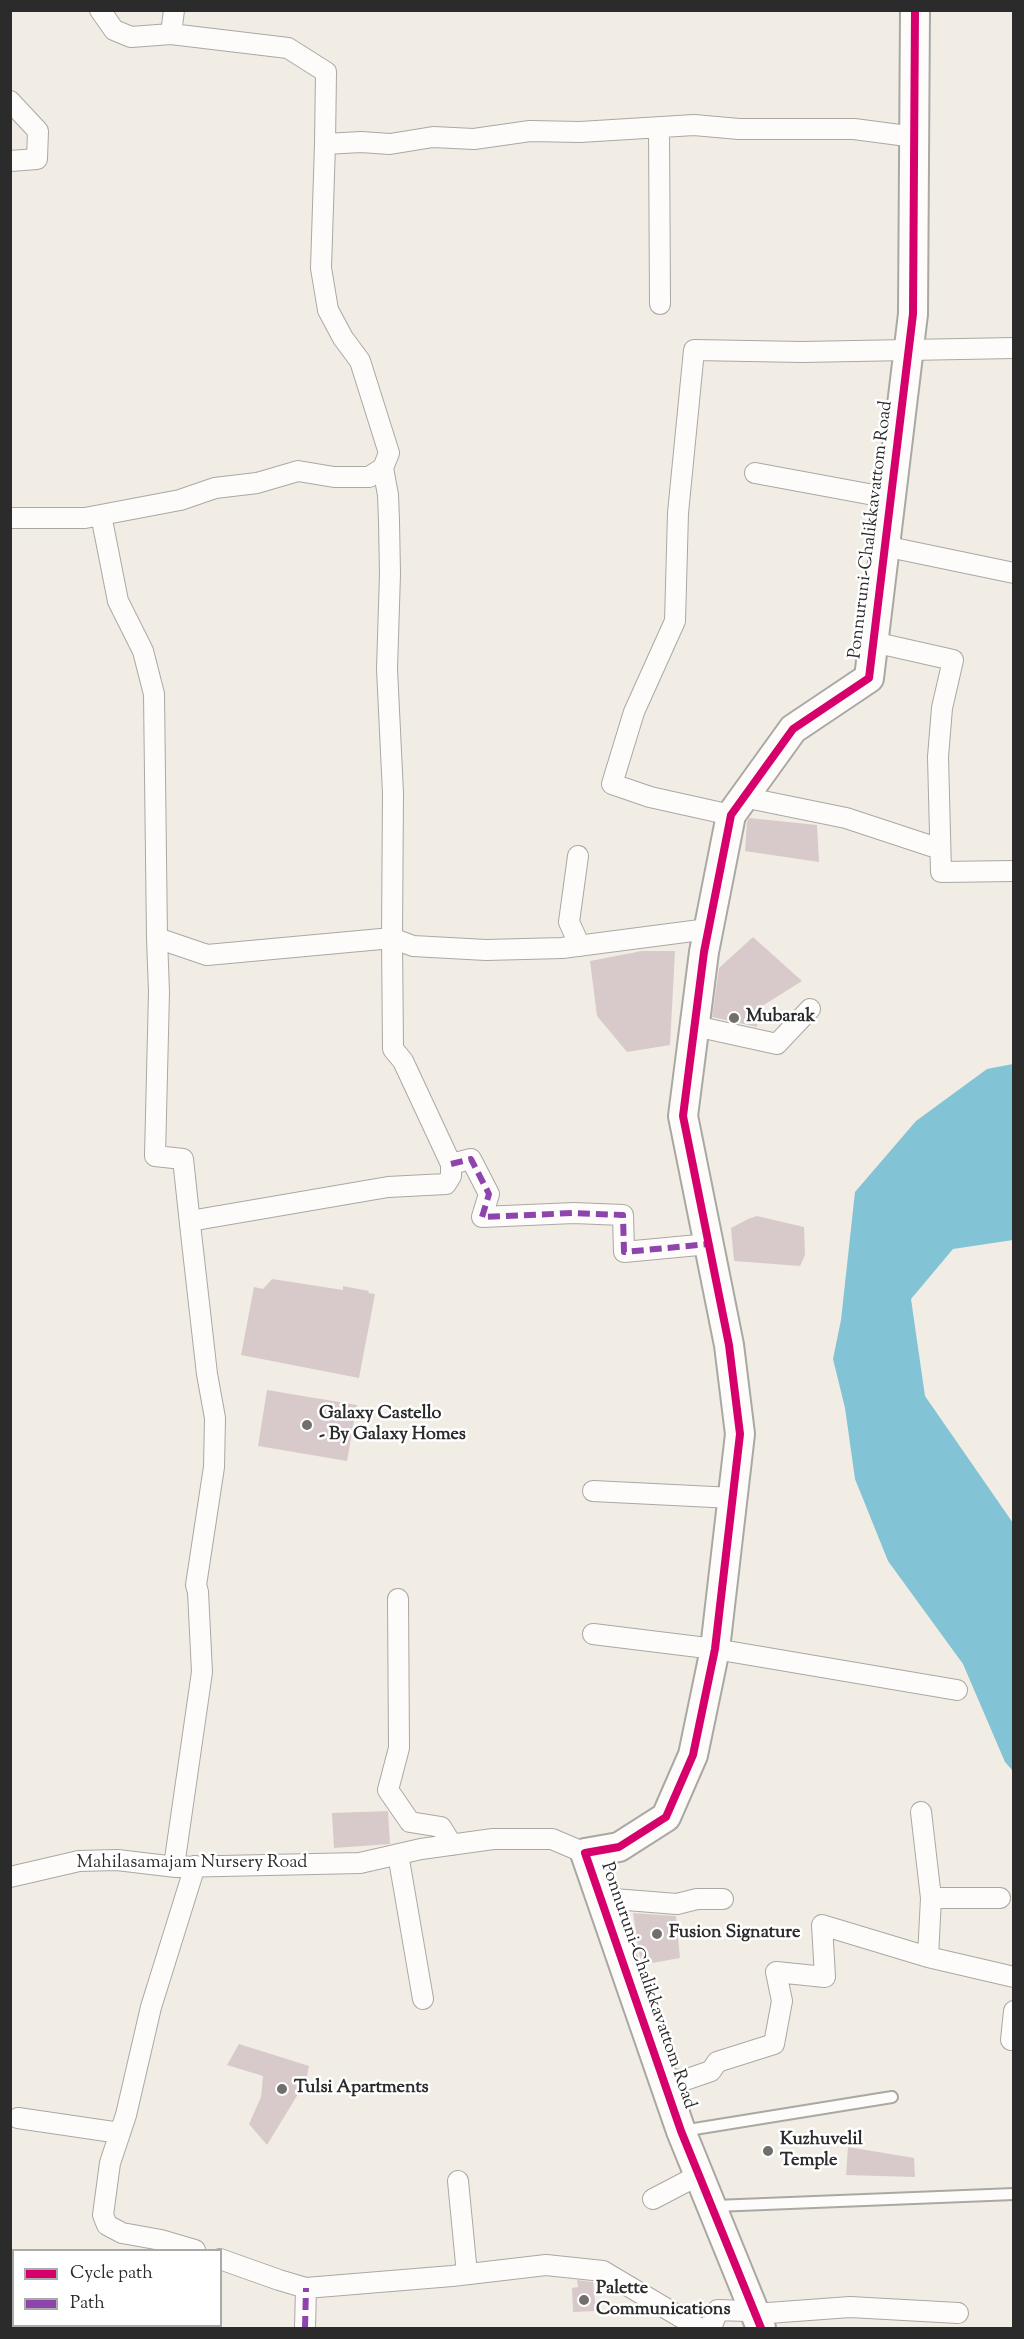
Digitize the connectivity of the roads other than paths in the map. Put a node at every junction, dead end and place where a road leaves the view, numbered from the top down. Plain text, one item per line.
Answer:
1 (100, 10) edge
2 (174, 10) edge
3 (915, 10) edge
4 (171, 34) junction
5 (10, 101) edge
6 (658, 127) junction
7 (915, 137) junction
8 (326, 144) junction
9 (10, 161) edge
10 (660, 304) dead end
11 (1014, 348) edge
12 (908, 351) junction
13 (383, 468) junction
14 (755, 473) dead end
15 (890, 498) junction
16 (101, 515) junction
17 (10, 518) edge
18 (884, 546) junction
19 (1014, 573) edge
20 (873, 642) junction
21 (737, 806) junction
22 (940, 849) junction
23 (578, 856) dead end
24 (1014, 871) edge
25 (708, 930) junction
26 (157, 938) junction
27 (392, 938) junction
28 (580, 946) junction
29 (810, 1009) dead end
30 (694, 1026) junction
31 (452, 1164) junction
32 (190, 1221) junction
33 (709, 1244) junction
34 (592, 1491) dead end
35 (733, 1498) junction
36 (398, 1599) dead end
37 (593, 1634) dead end
38 (715, 1649) junction
39 (957, 1690) dead end
40 (921, 1812) dead end
41 (452, 1845) junction
42 (585, 1852) junction
43 (398, 1854) junction
44 (174, 1866) junction
45 (195, 1866) junction
46 (10, 1877) edge
47 (601, 1898) junction
48 (931, 1898) junction
49 (1000, 1898) dead end
50 (723, 1899) dead end
51 (928, 1957) junction
52 (1014, 1977) edge
53 (423, 1999) dead end
54 (1014, 2011) edge
55 (1011, 2040) dead end
56 (663, 2079) junction
57 (892, 2097) dead end
58 (18, 2118) dead end
59 (681, 2131) junction
60 (120, 2133) junction
61 (699, 2175) junction
62 (458, 2181) dead end
63 (1014, 2193) edge
64 (653, 2199) dead end
65 (711, 2206) junction
66 (169, 2247) edge
67 (186, 2249) edge
68 (222, 2260) edge
69 (467, 2274) junction
70 (306, 2288) junction
71 (958, 2313) dead end
72 (758, 2321) edge
73 (305, 2328) edge
74 (699, 2328) edge
75 (706, 2328) edge

1 - 4 street
2 - 4 street
3 - 7 street, Ponnuruni-Chalikkavattom Road
4 - 8 street
5 - 9 street
6 - 7 street
6 - 8 street
6 - 10 street
7 - 12 street, Ponnuruni-Chalikkavattom Road
8 - 13 street
11 - 12 street
12 - 15 street, Ponnuruni-Chalikkavattom Road
12 - 21 street
13 - 16 street
13 - 27 street
14 - 15 street
15 - 18 street, Ponnuruni-Chalikkavattom Road
16 - 17 street
16 - 26 street
18 - 19 street
18 - 20 street, Ponnuruni-Chalikkavattom Road
20 - 21 street, Ponnuruni-Chalikkavattom Road
20 - 22 street
21 - 22 street
21 - 25 street, Ponnuruni-Chalikkavattom Road
22 - 24 street
23 - 28 street
25 - 28 street
25 - 30 street, Ponnuruni-Chalikkavattom Road
26 - 27 street
26 - 32 street
27 - 28 street
27 - 31 street
29 - 30 street
30 - 33 street, Ponnuruni-Chalikkavattom Road
31 - 32 street
31 - 33 street
32 - 44 street
33 - 35 street, Ponnuruni-Chalikkavattom Road
34 - 35 street
35 - 38 street, Ponnuruni-Chalikkavattom Road
36 - 41 street
37 - 38 street
38 - 39 street
38 - 42 street, Ponnuruni-Chalikkavattom Road
40 - 48 street
41 - 42 street, Mahilasamajam Nursery Road
41 - 43 street, Mahilasamajam Nursery Road
42 - 47 street, Ponnuruni-Chalikkavattom Road
43 - 45 street, Mahilasamajam Nursery Road
43 - 53 street
44 - 45 street, Mahilasamajam Nursery Road
44 - 46 street, Mahilasamajam Nursery Road
45 - 60 street
47 - 50 street
47 - 56 street, Ponnuruni-Chalikkavattom Road
48 - 49 street
48 - 51 street
51 - 52 street
51 - 56 street
54 - 55 street
56 - 59 street, Ponnuruni-Chalikkavattom Road
57 - 59 lane
58 - 60 street
59 - 61 street, Ponnuruni-Chalikkavattom Road
60 - 66 street
61 - 64 street
61 - 65 street, Ponnuruni-Chalikkavattom Road
62 - 69 street
63 - 65 lane
65 - 72 street, Ponnuruni-Chalikkavattom Road
66 - 67 street
68 - 70 street
69 - 70 street
69 - 74 street
70 - 73 street
71 - 72 street
72 - 75 street

